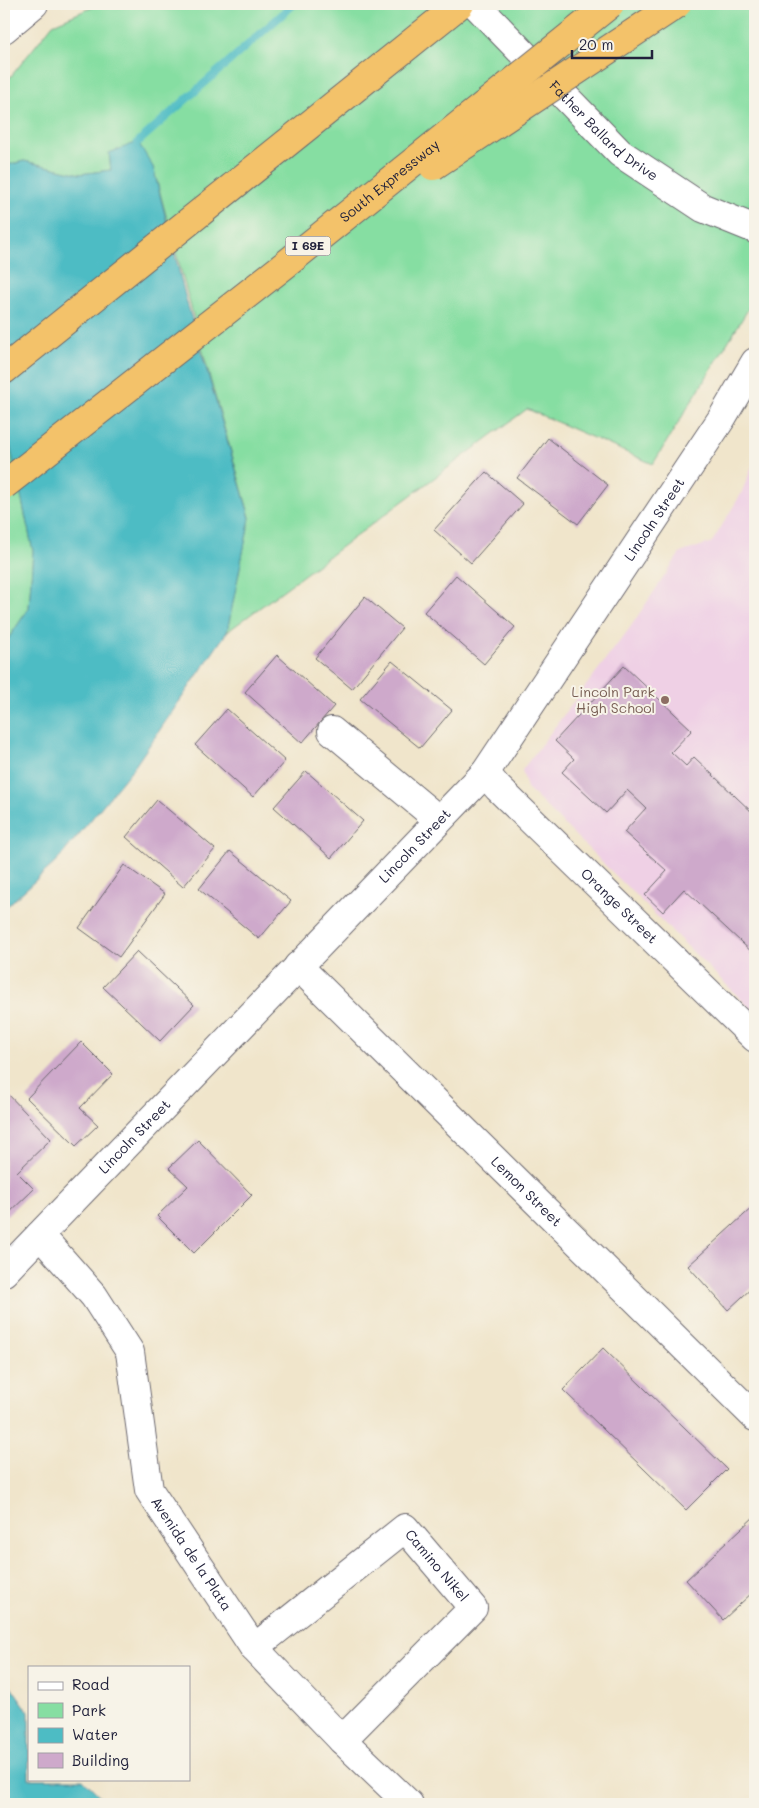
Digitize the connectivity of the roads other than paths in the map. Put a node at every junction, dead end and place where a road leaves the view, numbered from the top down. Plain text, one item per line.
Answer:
1 (34, 4) edge
2 (430, 4) edge
3 (460, 4) edge
4 (475, 4) edge
5 (610, 4) edge
6 (677, 4) edge
7 (4, 29) edge
8 (755, 229) edge
9 (155, 248) junction
10 (286, 264) junction
11 (755, 362) edge
12 (4, 370) edge
13 (4, 485) edge
14 (332, 731) dead end
15 (485, 773) junction
16 (439, 820) junction
17 (298, 966) junction
18 (755, 1038) edge
19 (40, 1235) junction
20 (4, 1272) edge
21 (755, 1418) edge
22 (254, 1648) junction
23 (342, 1740) junction
24 (410, 1804) edge

1 - 7 street
2 - 9 highway
3 - 9 highway
4 - 8 street, Father Ballard Drive
5 - 10 highway, South Expressway / I 69E, bridge
6 - 10 highway, bridge
9 - 12 highway
10 - 13 highway, South Expressway / I 69E, bridge
11 - 15 street, Lincoln Street
14 - 16 street
15 - 16 street, Lincoln Street
15 - 18 street, Orange Street
16 - 17 street, Lincoln Street
17 - 19 street, Lincoln Street
17 - 21 street, Lemon Street
19 - 20 street, Lincoln Street
19 - 22 street, Avenida de la Plata
22 - 23 street, Avenida de la Plata
22 - 23 street, Camino Nikel
23 - 24 street, Avenida de la Plata

